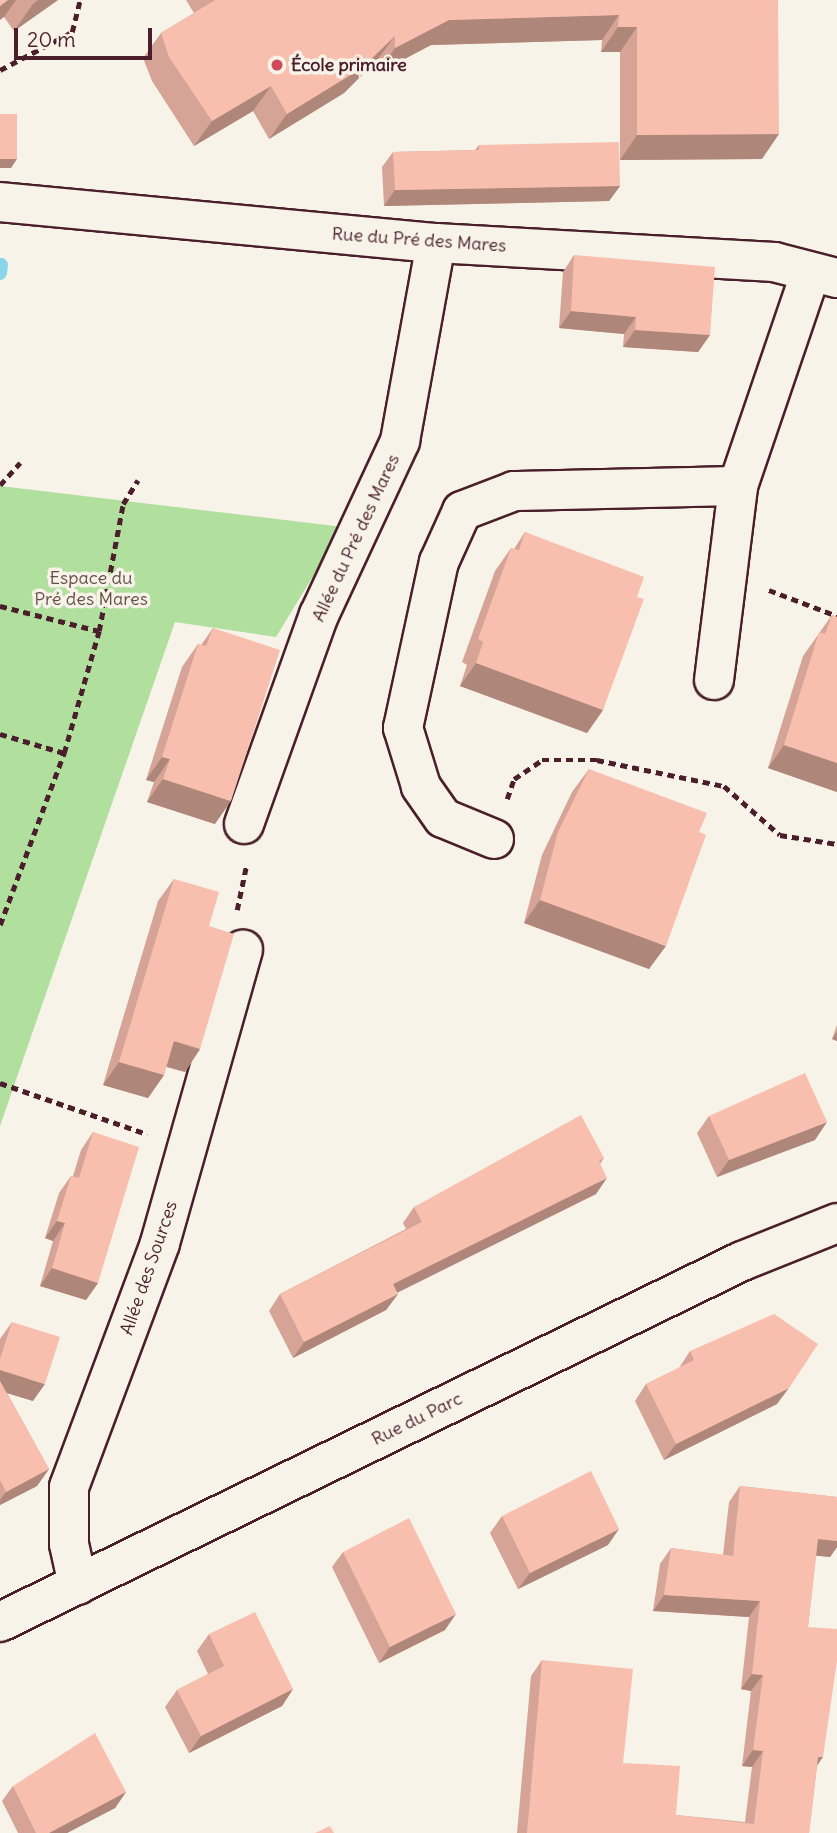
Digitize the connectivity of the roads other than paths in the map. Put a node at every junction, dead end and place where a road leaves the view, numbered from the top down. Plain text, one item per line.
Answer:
1 (0, 202) edge
2 (436, 243) junction
3 (824, 275) edge
4 (738, 486) junction
5 (714, 680) dead end
6 (244, 824) road end
7 (494, 839) road end
8 (243, 950) road end
9 (837, 1223) edge
10 (78, 1585) junction
11 (0, 1622) edge

1 - 2 street, Rue du Pré des Mares
2 - 3 street, Rue du Pré des Mares
2 - 6 street, Allée du Pré des Mares
3 - 4 street
4 - 5 street
4 - 7 street
8 - 10 street, Allée des Sources
9 - 10 street, Rue du Parc
10 - 11 street, Rue du Parc

